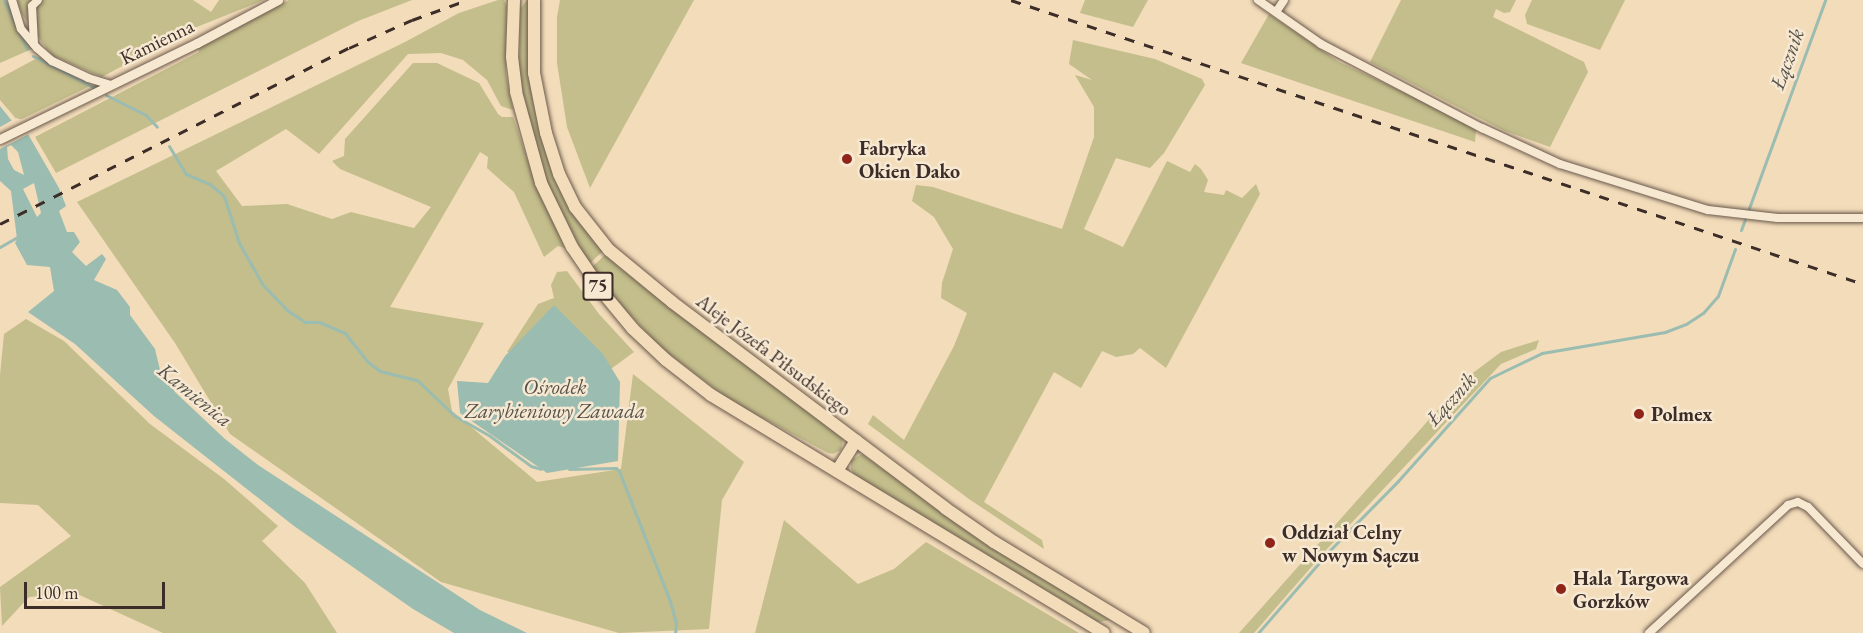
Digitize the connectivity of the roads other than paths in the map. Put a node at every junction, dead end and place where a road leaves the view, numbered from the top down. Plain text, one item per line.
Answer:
1 (12, 0) edge
2 (38, 0) edge
3 (278, 0) edge
4 (514, 0) edge
5 (534, 0) edge
6 (1258, 0) edge
7 (1284, 0) edge
8 (1276, 12) junction
9 (34, 44) junction
10 (111, 85) junction
11 (0, 139) edge
12 (1863, 218) edge
13 (856, 440) junction
14 (837, 471) junction
15 (1863, 564) edge
16 (1104, 633) edge
17 (1144, 633) edge
18 (1648, 633) edge

1 - 9 street
2 - 9 street
3 - 10 street, Kamienna
4 - 14 main road, 75
5 - 13 main road, Aleje Józefa Piłsudskiego / 75
6 - 8 street
7 - 8 street
8 - 12 street
9 - 10 street
10 - 11 street, Kamienna
13 - 14 main road
13 - 17 main road, Aleje Józefa Piłsudskiego / 75
14 - 16 main road, 75
15 - 18 street

